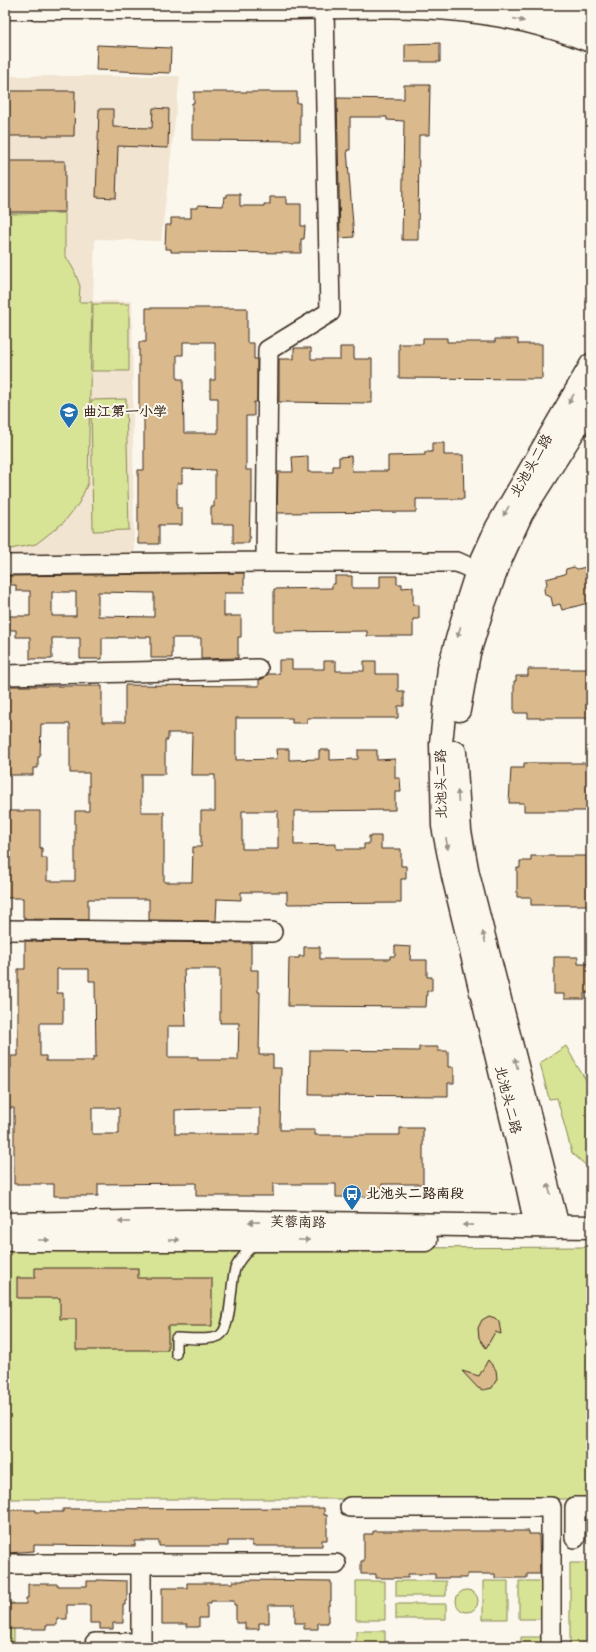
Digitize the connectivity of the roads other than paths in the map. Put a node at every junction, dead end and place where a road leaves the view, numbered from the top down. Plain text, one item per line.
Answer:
1 (534, 5) edge
2 (5, 8) edge
3 (324, 8) junction
4 (591, 21) edge
5 (591, 41) edge
6 (591, 365) edge
7 (591, 404) edge
8 (266, 562) junction
9 (5, 565) edge
10 (477, 571) junction
11 (258, 668) dead end
12 (5, 675) edge
13 (5, 930) edge
14 (272, 932) dead end
15 (5, 1224) edge
16 (536, 1226) junction
17 (558, 1227) junction
18 (591, 1227) edge
19 (5, 1240) edge
20 (259, 1240) junction
21 (591, 1240) edge
22 (176, 1354) dead end
23 (350, 1507) dead end
24 (591, 1507) edge
25 (575, 1538) dead end
26 (5, 1564) edge
27 (141, 1564) junction
28 (336, 1564) dead end
29 (95, 1647) edge
30 (551, 1647) edge

1 - 4 main road
2 - 3 main road
3 -> 5 main road
3 - 8 street
6 -> 10 main road, 北池头二路
17 -> 7 main road, 北池头二路
8 - 9 street
8 - 10 street
10 -> 16 main road, 北池头二路
11 - 12 street
13 - 14 street
16 -> 15 main road, 芙蓉南路
16 - 17 main road, 芙蓉南路
17 - 18 main road, 芙蓉南路
19 -> 20 main road, 芙蓉南路
20 -> 21 main road, 芙蓉南路
20 - 22 lane
23 - 30 street
24 - 25 street
26 - 27 street
27 - 28 street
27 - 29 street

